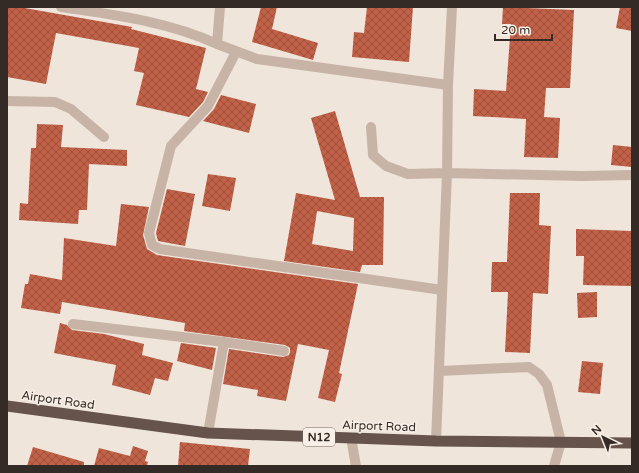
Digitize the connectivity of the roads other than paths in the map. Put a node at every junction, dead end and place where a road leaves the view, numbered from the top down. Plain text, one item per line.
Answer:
1 (61, 7) edge
2 (220, 7) edge
3 (452, 7) edge
4 (217, 44) junction
5 (236, 52) junction
6 (448, 85) junction
7 (7, 101) edge
8 (370, 127) dead end
9 (104, 137) dead end
10 (447, 172) junction
11 (632, 175) edge
12 (442, 290) junction
13 (73, 324) dead end
14 (224, 342) junction
15 (284, 350) dead end
16 (439, 371) junction
17 (7, 406) edge
18 (208, 433) junction
19 (351, 438) junction
20 (436, 441) junction
21 (561, 442) junction
22 (632, 443) edge
23 (356, 466) edge
24 (554, 466) edge

1 - 4 street
2 - 4 street
3 - 6 street
4 - 5 street
5 - 6 street
5 - 12 street
6 - 10 street
7 - 9 street
8 - 10 street
10 - 11 street
10 - 12 street
12 - 16 street
13 - 14 street
14 - 15 street
14 - 18 street
16 - 20 street
16 - 21 street
17 - 18 highway, Airport Road / N12
18 - 19 highway, Airport Road / N12
19 - 20 highway, Airport Road / N12
19 - 23 street
20 - 21 highway, Airport Road / N12
21 - 22 highway, Airport Road / N12
21 - 24 street

